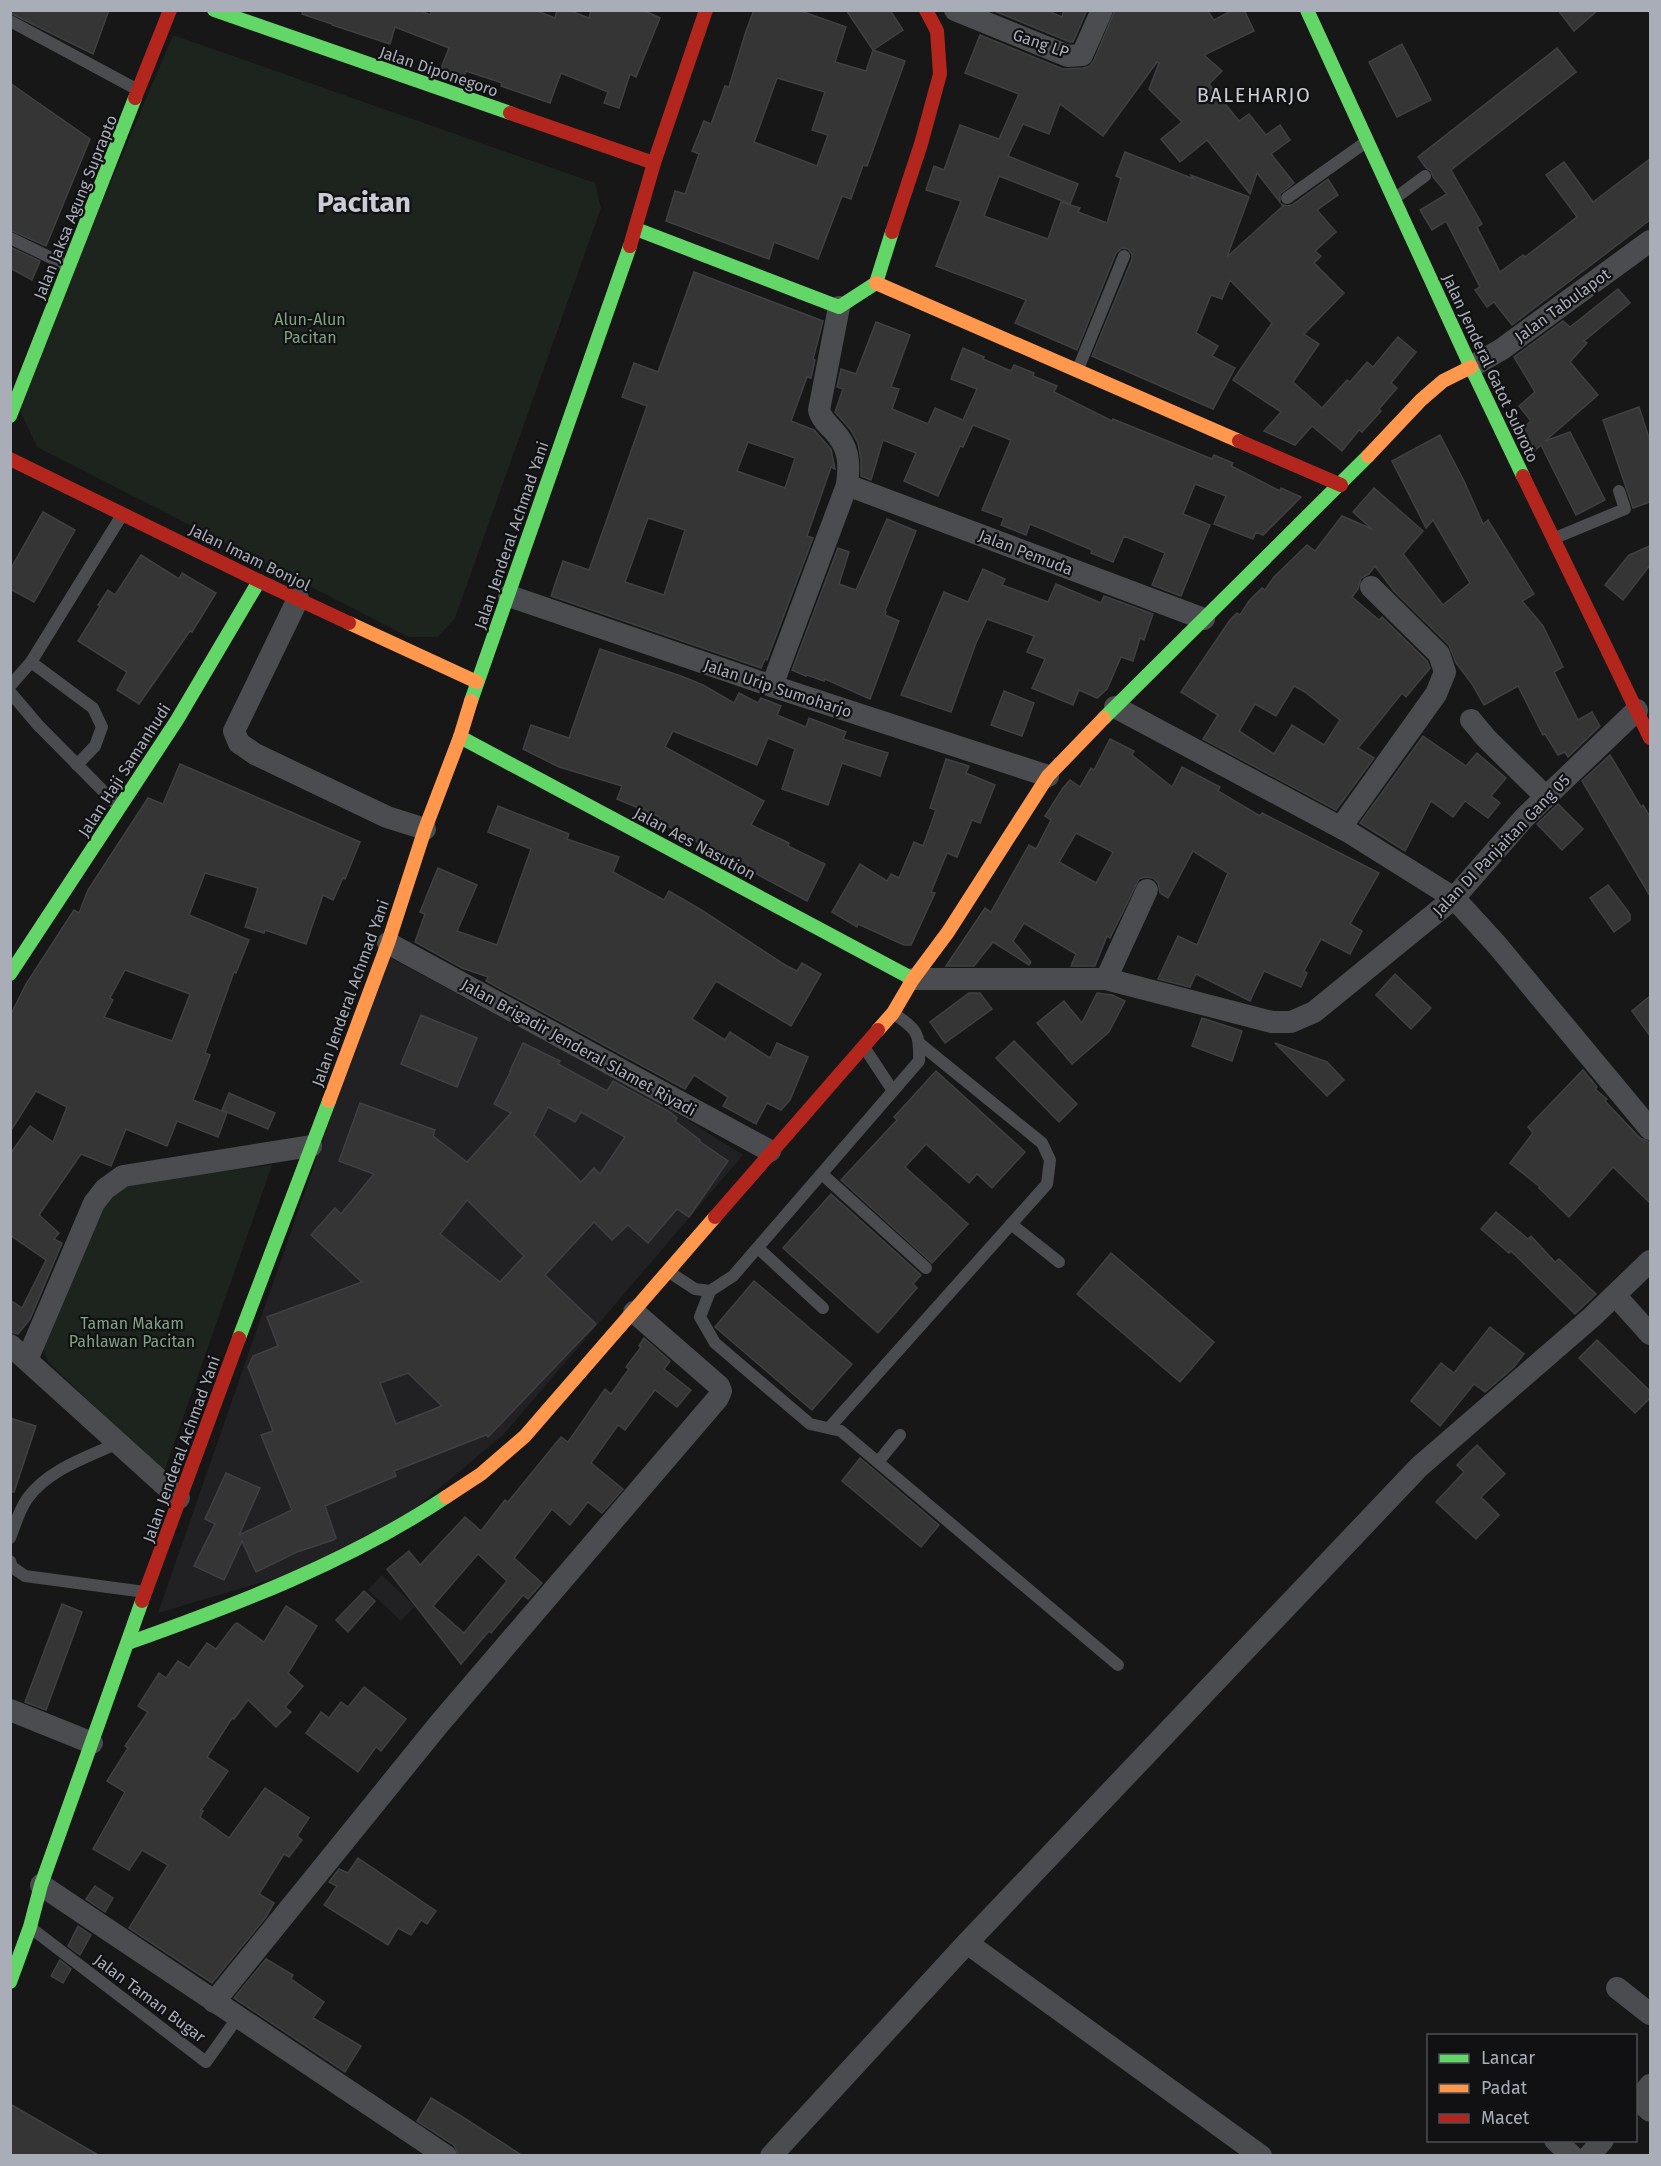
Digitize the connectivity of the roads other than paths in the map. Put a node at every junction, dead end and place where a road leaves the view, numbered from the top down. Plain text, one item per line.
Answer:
1 (170, 10) edge
2 (214, 10) edge
3 (706, 10) edge
4 (926, 10) edge
5 (955, 10) edge
6 (1102, 10) edge
7 (1307, 10) edge
8 (10, 21) edge
9 (139, 90) junction
10 (1366, 142) junction
11 (654, 164) junction
12 (1425, 176) dead end
13 (1287, 198) dead end
14 (1394, 200) junction
15 (636, 229) junction
16 (10, 238) edge
17 (1650, 241) edge
18 (1124, 256) dead end
19 (70, 266) junction
20 (876, 283) junction
21 (839, 307) junction
22 (1471, 367) junction
23 (1077, 370) junction
24 (10, 416) edge
25 (10, 459) edge
26 (847, 484) junction
27 (1341, 485) junction
28 (1619, 491) dead end
29 (123, 514) junction
30 (1554, 538) junction
31 (259, 580) junction
32 (1371, 586) dead end
33 (509, 596) junction
34 (298, 599) junction
35 (1204, 619) junction
36 (31, 662) junction
37 (477, 682) junction
38 (10, 686) edge
39 (772, 686) junction
40 (10, 692) edge
41 (1115, 707) junction
42 (1637, 710) junction
43 (1471, 720) dead end
44 (460, 737) junction
45 (1650, 738) edge
46 (77, 765) junction
47 (1048, 776) junction
48 (1546, 797) junction
49 (120, 807) junction
50 (1341, 827) junction
51 (424, 829) junction
52 (1147, 890) dead end
53 (1454, 898) junction
54 (388, 943) junction
55 (10, 974) edge
56 (913, 979) junction
57 (1106, 979) junction
58 (892, 1013) junction
59 (920, 1043) junction
60 (863, 1046) junction
61 (893, 1091) junction
62 (1650, 1129) edge
63 (311, 1146) junction
64 (770, 1150) junction
65 (822, 1174) junction
66 (1011, 1224) junction
67 (758, 1248) junction
68 (1650, 1261) edge
69 (1059, 1262) dead end
70 (926, 1268) dead end
71 (669, 1271) junction
72 (710, 1291) junction
73 (1615, 1295) junction
74 (823, 1308) dead end
75 (634, 1312) junction
76 (1650, 1334) edge
77 (19, 1352) edge
78 (829, 1428) junction
79 (900, 1435) dead end
80 (118, 1443) junction
81 (878, 1462) junction
82 (179, 1498) junction
83 (10, 1538) edge
84 (10, 1561) edge
85 (146, 1592) junction
86 (128, 1643) junction
87 (1118, 1665) dead end
88 (10, 1710) edge
89 (92, 1743) junction
90 (41, 1885) junction
91 (25, 1924) junction
92 (967, 1943) junction
93 (10, 1982) edge
94 (1617, 1988) dead end
95 (214, 2002) junction
96 (1650, 2014) edge
97 (237, 2017) junction
98 (1557, 2142) edge
99 (1600, 2142) edge
100 (446, 2156) edge
101 (771, 2156) edge
102 (1261, 2156) edge
103 (1572, 2156) edge
104 (1589, 2156) edge

1 - 9 main road, Jalan Jaksa Agung Suprapto
2 - 11 main road, Jalan Diponegoro
3 - 11 main road, Jalan Jenderal Achmad Yani
4 - 20 main road
5 - 6 street, Gang LP
7 - 10 main road, Jalan Jenderal Gatot Subroto
8 - 9 lane
9 - 19 main road, Jalan Jaksa Agung Suprapto
10 - 13 lane
10 - 14 main road, Jalan Jenderal Gatot Subroto
11 - 15 main road, Jalan Jenderal Achmad Yani
12 - 14 lane
14 - 22 main road, Jalan Jenderal Gatot Subroto
15 - 21 main road
15 - 33 main road, Jalan Jenderal Achmad Yani
16 - 19 lane
17 - 22 street, Jalan Tabulapot
18 - 23 lane
19 - 24 main road, Jalan Jaksa Agung Suprapto
20 - 21 main road
20 - 23 main road
21 - 26 street
22 - 27 main road
22 - 30 main road, Jalan Jenderal Gatot Subroto
23 - 27 main road
25 - 29 main road, Jalan Imam Bonjol
26 - 35 street, Jalan Pemuda
26 - 39 street
27 - 35 main road
28 - 30 lane
29 - 31 main road, Jalan Imam Bonjol
29 - 36 lane
30 - 42 main road, Jalan Jenderal Gatot Subroto
31 - 34 main road, Jalan Imam Bonjol
31 - 49 main road, Jalan Haji Samanhudi
32 - 50 street
33 - 37 main road, Jalan Jenderal Achmad Yani
33 - 39 street, Jalan Urip Sumoharjo
34 - 37 main road, Jalan Imam Bonjol
34 - 51 street
35 - 41 main road
36 - 38 lane
36 - 46 lane
37 - 44 main road, Jalan Jenderal Achmad Yani
39 - 47 street, Jalan Urip Sumoharjo
40 - 46 lane
41 - 47 main road
41 - 50 street
42 - 45 main road, Jalan Jenderal Gatot Subroto
42 - 48 street, Jalan DI Panjaitan Gang 05
43 - 48 street
44 - 51 main road, Jalan Jenderal Achmad Yani
44 - 56 main road, Jalan Aes Nasution
46 - 49 lane
47 - 56 main road
48 - 53 street, Jalan DI Panjaitan Gang 05
49 - 55 main road, Jalan Haji Samanhudi
50 - 53 street
51 - 54 main road, Jalan Jenderal Achmad Yani
52 - 57 street
53 - 57 street, Jalan DI Panjaitan Gang 05
53 - 62 street
54 - 63 main road, Jalan Jenderal Achmad Yani
54 - 64 street, Jalan Brigadir Jenderal Slamet Riyadi
56 - 57 street, Jalan DI Panjaitan Gang 05
56 - 58 main road
58 - 59 lane
58 - 60 main road
59 - 61 lane
59 - 66 lane
60 - 61 lane
60 - 64 main road
61 - 65 lane
63 - 77 street
63 - 82 main road, Jalan Jenderal Achmad Yani
64 - 71 main road
65 - 67 lane
65 - 70 lane
66 - 69 lane
66 - 78 lane
67 - 72 lane
67 - 74 lane
68 - 73 street
71 - 72 lane
71 - 75 main road
72 - 78 lane
73 - 76 street
73 - 92 street
75 - 86 main road
75 - 95 street
77 - 80 street
78 - 81 lane
79 - 81 lane
80 - 82 street
80 - 83 lane
81 - 87 lane
82 - 85 main road, Jalan Jenderal Achmad Yani
84 - 85 lane
85 - 86 main road, Jalan Jenderal Achmad Yani
86 - 89 main road, Jalan Jenderal Achmad Yani
88 - 89 street
89 - 90 main road, Jalan Jenderal Achmad Yani
90 - 91 main road, Jalan Jenderal Achmad Yani
90 - 95 street
91 - 93 main road, Jalan Jenderal Achmad Yani
91 - 97 lane, Jalan Taman Bugar
92 - 101 street
92 - 102 street
94 - 96 street
95 - 97 street
97 - 100 street
98 - 103 street
99 - 104 street

